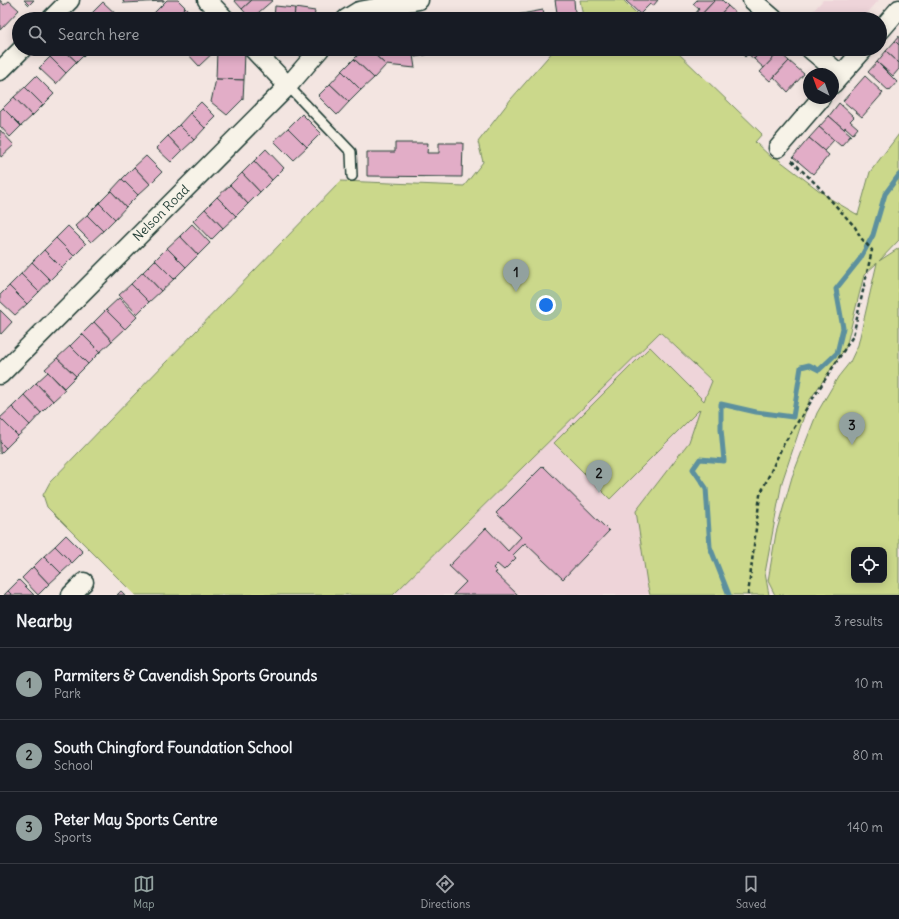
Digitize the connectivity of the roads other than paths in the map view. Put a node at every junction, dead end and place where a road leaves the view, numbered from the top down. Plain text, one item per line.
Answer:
1 (70, 0) edge
2 (207, 0) edge
3 (419, 0) edge
4 (752, 0) edge
5 (899, 9) edge
6 (58, 12) edge
7 (218, 12) edge
8 (358, 12) edge
9 (766, 12) edge
10 (887, 23) edge
11 (15, 56) edge
12 (260, 56) edge
13 (314, 56) edge
14 (816, 56) edge
15 (858, 56) edge
16 (827, 68) edge
17 (0, 71) edge
18 (839, 78) edge
19 (288, 86) junction
20 (816, 104) edge
21 (778, 148) road end
22 (352, 176) dead end
23 (0, 375) edge
24 (84, 582) dead end
25 (71, 595) edge

1 - 6 street
2 - 7 street
3 - 8 street
4 - 9 street
5 - 10 street
11 - 17 street
12 - 19 street
13 - 19 street, Nelson Road
14 - 16 street
15 - 18 street
19 - 22 lane
19 - 23 street, Nelson Road
20 - 21 street
24 - 25 street

